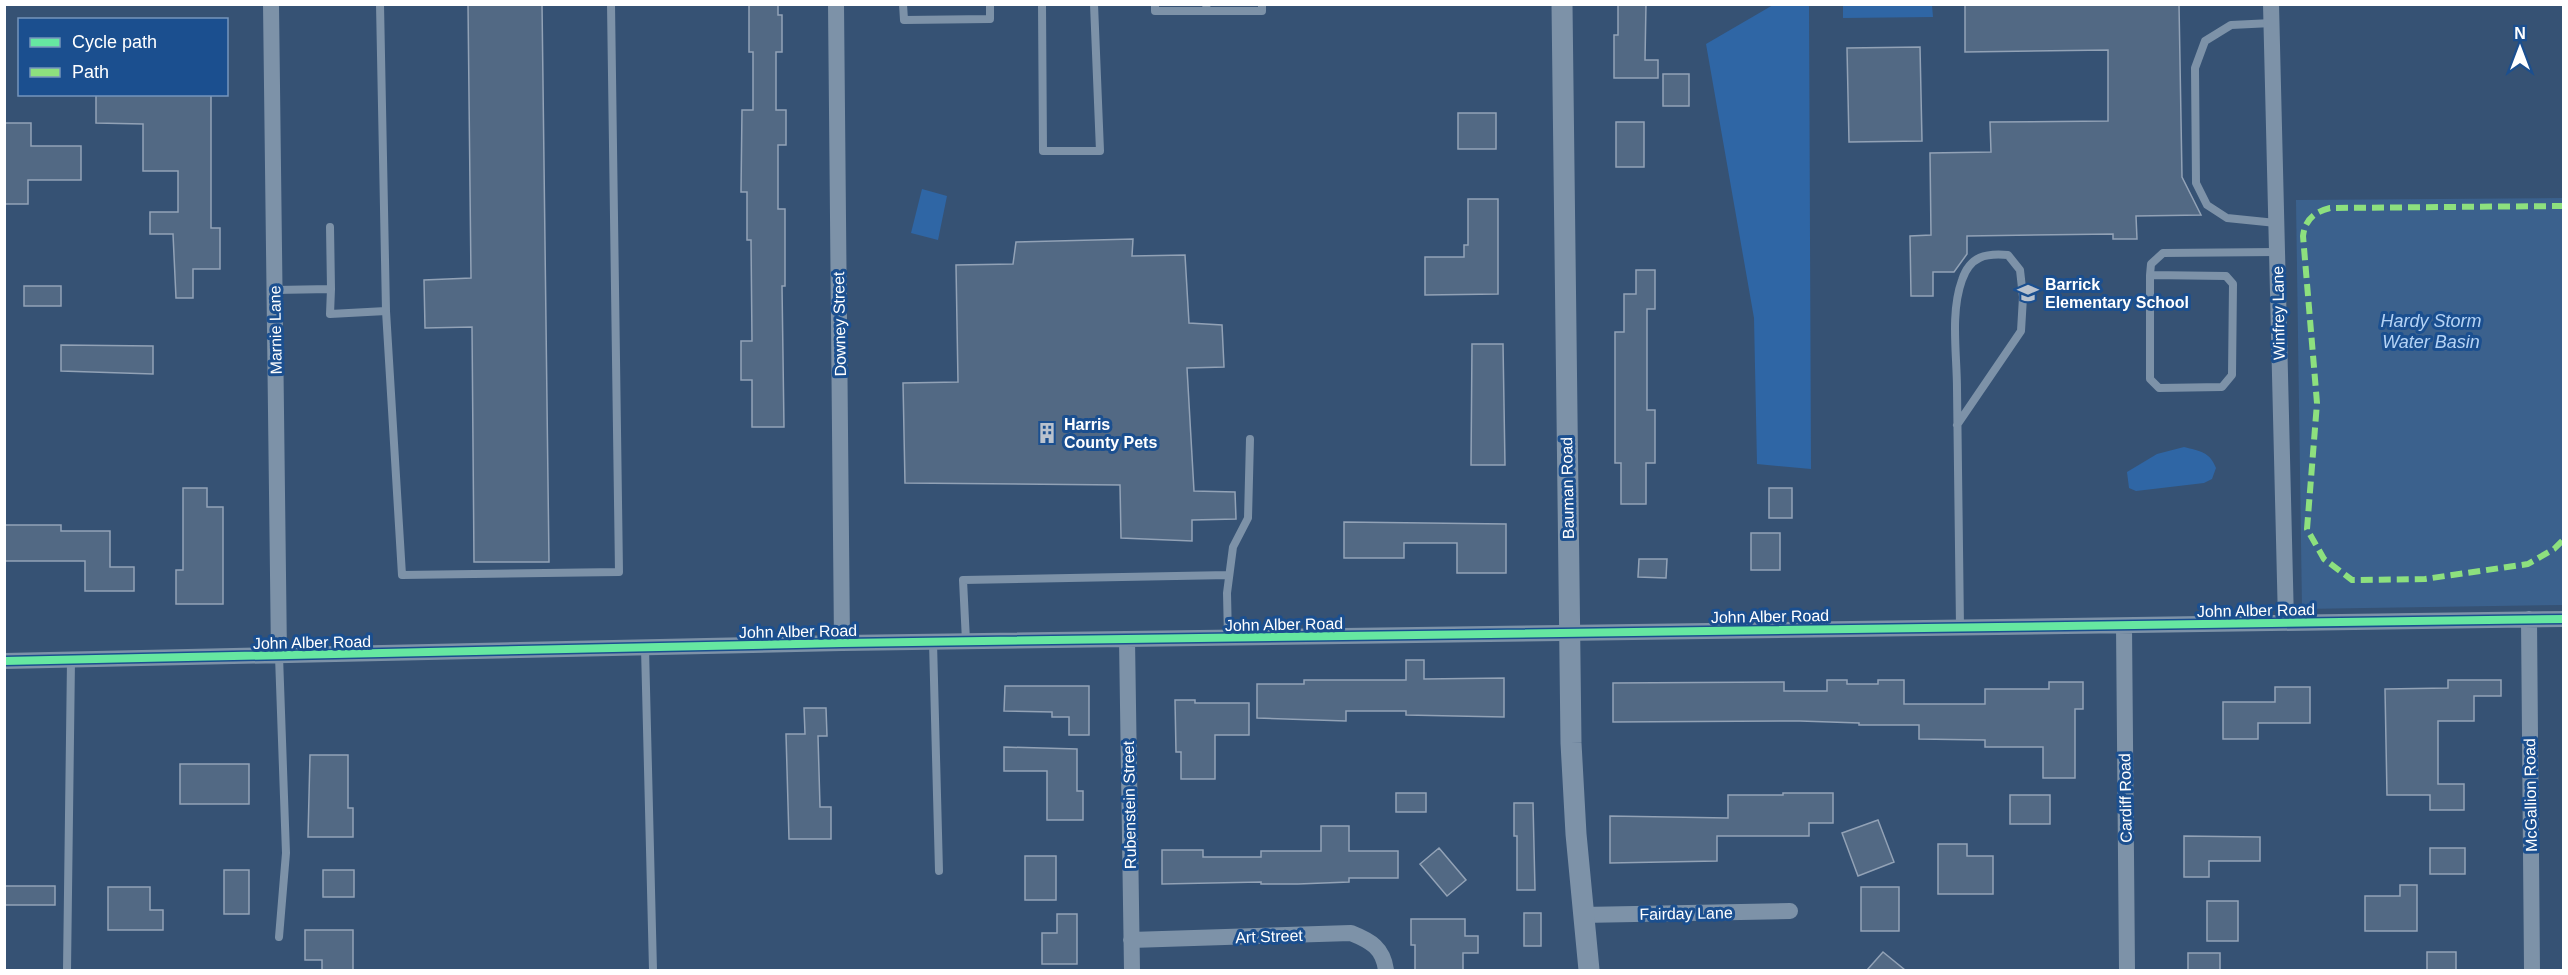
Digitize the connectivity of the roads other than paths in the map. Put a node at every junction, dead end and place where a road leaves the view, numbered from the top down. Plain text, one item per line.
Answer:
1 (271, 4) edge
2 (380, 4) edge
3 (612, 4) edge
4 (836, 4) edge
5 (903, 4) edge
6 (990, 4) edge
7 (1042, 4) edge
8 (1094, 4) edge
9 (1155, 4) edge
10 (1262, 4) edge
11 (1562, 4) edge
12 (2271, 4) edge
13 (1207, 8) edge
14 (2272, 23) junction
15 (2276, 223) junction
16 (330, 227) dead end
17 (2276, 252) junction
18 (2150, 275) junction
19 (331, 289) junction
20 (275, 290) junction
21 (386, 311) junction
22 (1957, 425) junction
23 (1250, 439) dead end
24 (1229, 575) junction
25 (2529, 619) junction
26 (2564, 619) edge
27 (2286, 622) junction
28 (2124, 626) junction
29 (1960, 627) junction
30 (1569, 634) junction
31 (1228, 638) junction
32 (1127, 639) junction
33 (966, 641) junction
34 (933, 642) junction
35 (842, 643) junction
36 (645, 648) junction
37 (279, 656) junction
38 (71, 660) junction
39 (4, 661) edge
40 (939, 871) dead end
41 (1790, 911) dead end
42 (1582, 915) junction
43 (279, 936) dead end
44 (1131, 940) junction
45 (68, 970) edge
46 (653, 970) edge
47 (1132, 970) edge
48 (1386, 970) edge
49 (1588, 970) edge
50 (2127, 970) edge
51 (2532, 970) edge

1 - 20 street, Marnie Lane
2 - 21 lane
3 - 21 lane
4 - 35 street, Downey Street
5 - 6 lane
7 - 8 lane
9 - 13 lane
10 - 13 lane
11 - 30 street, Bauman Road
12 - 14 street, Winfrey Lane
14 - 15 street, Winfrey Lane
14 - 15 lane
15 - 17 street, Winfrey Lane
16 - 19 lane
17 - 18 lane
17 - 27 street, Winfrey Lane
18 - 18 lane
19 - 20 lane
19 - 21 lane
20 - 37 street, Marnie Lane
22 - 22 lane
22 - 29 lane
23 - 24 lane
24 - 31 lane
24 - 33 lane
25 - 26 street, John Alber Road
25 - 27 street, John Alber Road
25 - 51 street, McGallion Road
27 - 28 street, John Alber Road
28 - 29 street, John Alber Road
28 - 50 street, Cardiff Road
29 - 30 street, John Alber Road
30 - 31 street, John Alber Road
30 - 42 street, Bauman Road
31 - 32 street, John Alber Road
32 - 33 street, John Alber Road
32 - 44 street, Rubenstein Street
33 - 34 street, John Alber Road
34 - 35 street, John Alber Road
34 - 40 lane
35 - 36 street, John Alber Road
36 - 37 street, John Alber Road
36 - 46 lane
37 - 38 street, John Alber Road
37 - 43 lane
38 - 39 street, John Alber Road
38 - 45 lane
41 - 42 street, Fairday Lane
42 - 49 street, Bauman Road
44 - 47 street, Rubenstein Street
44 - 48 street, Art Street

